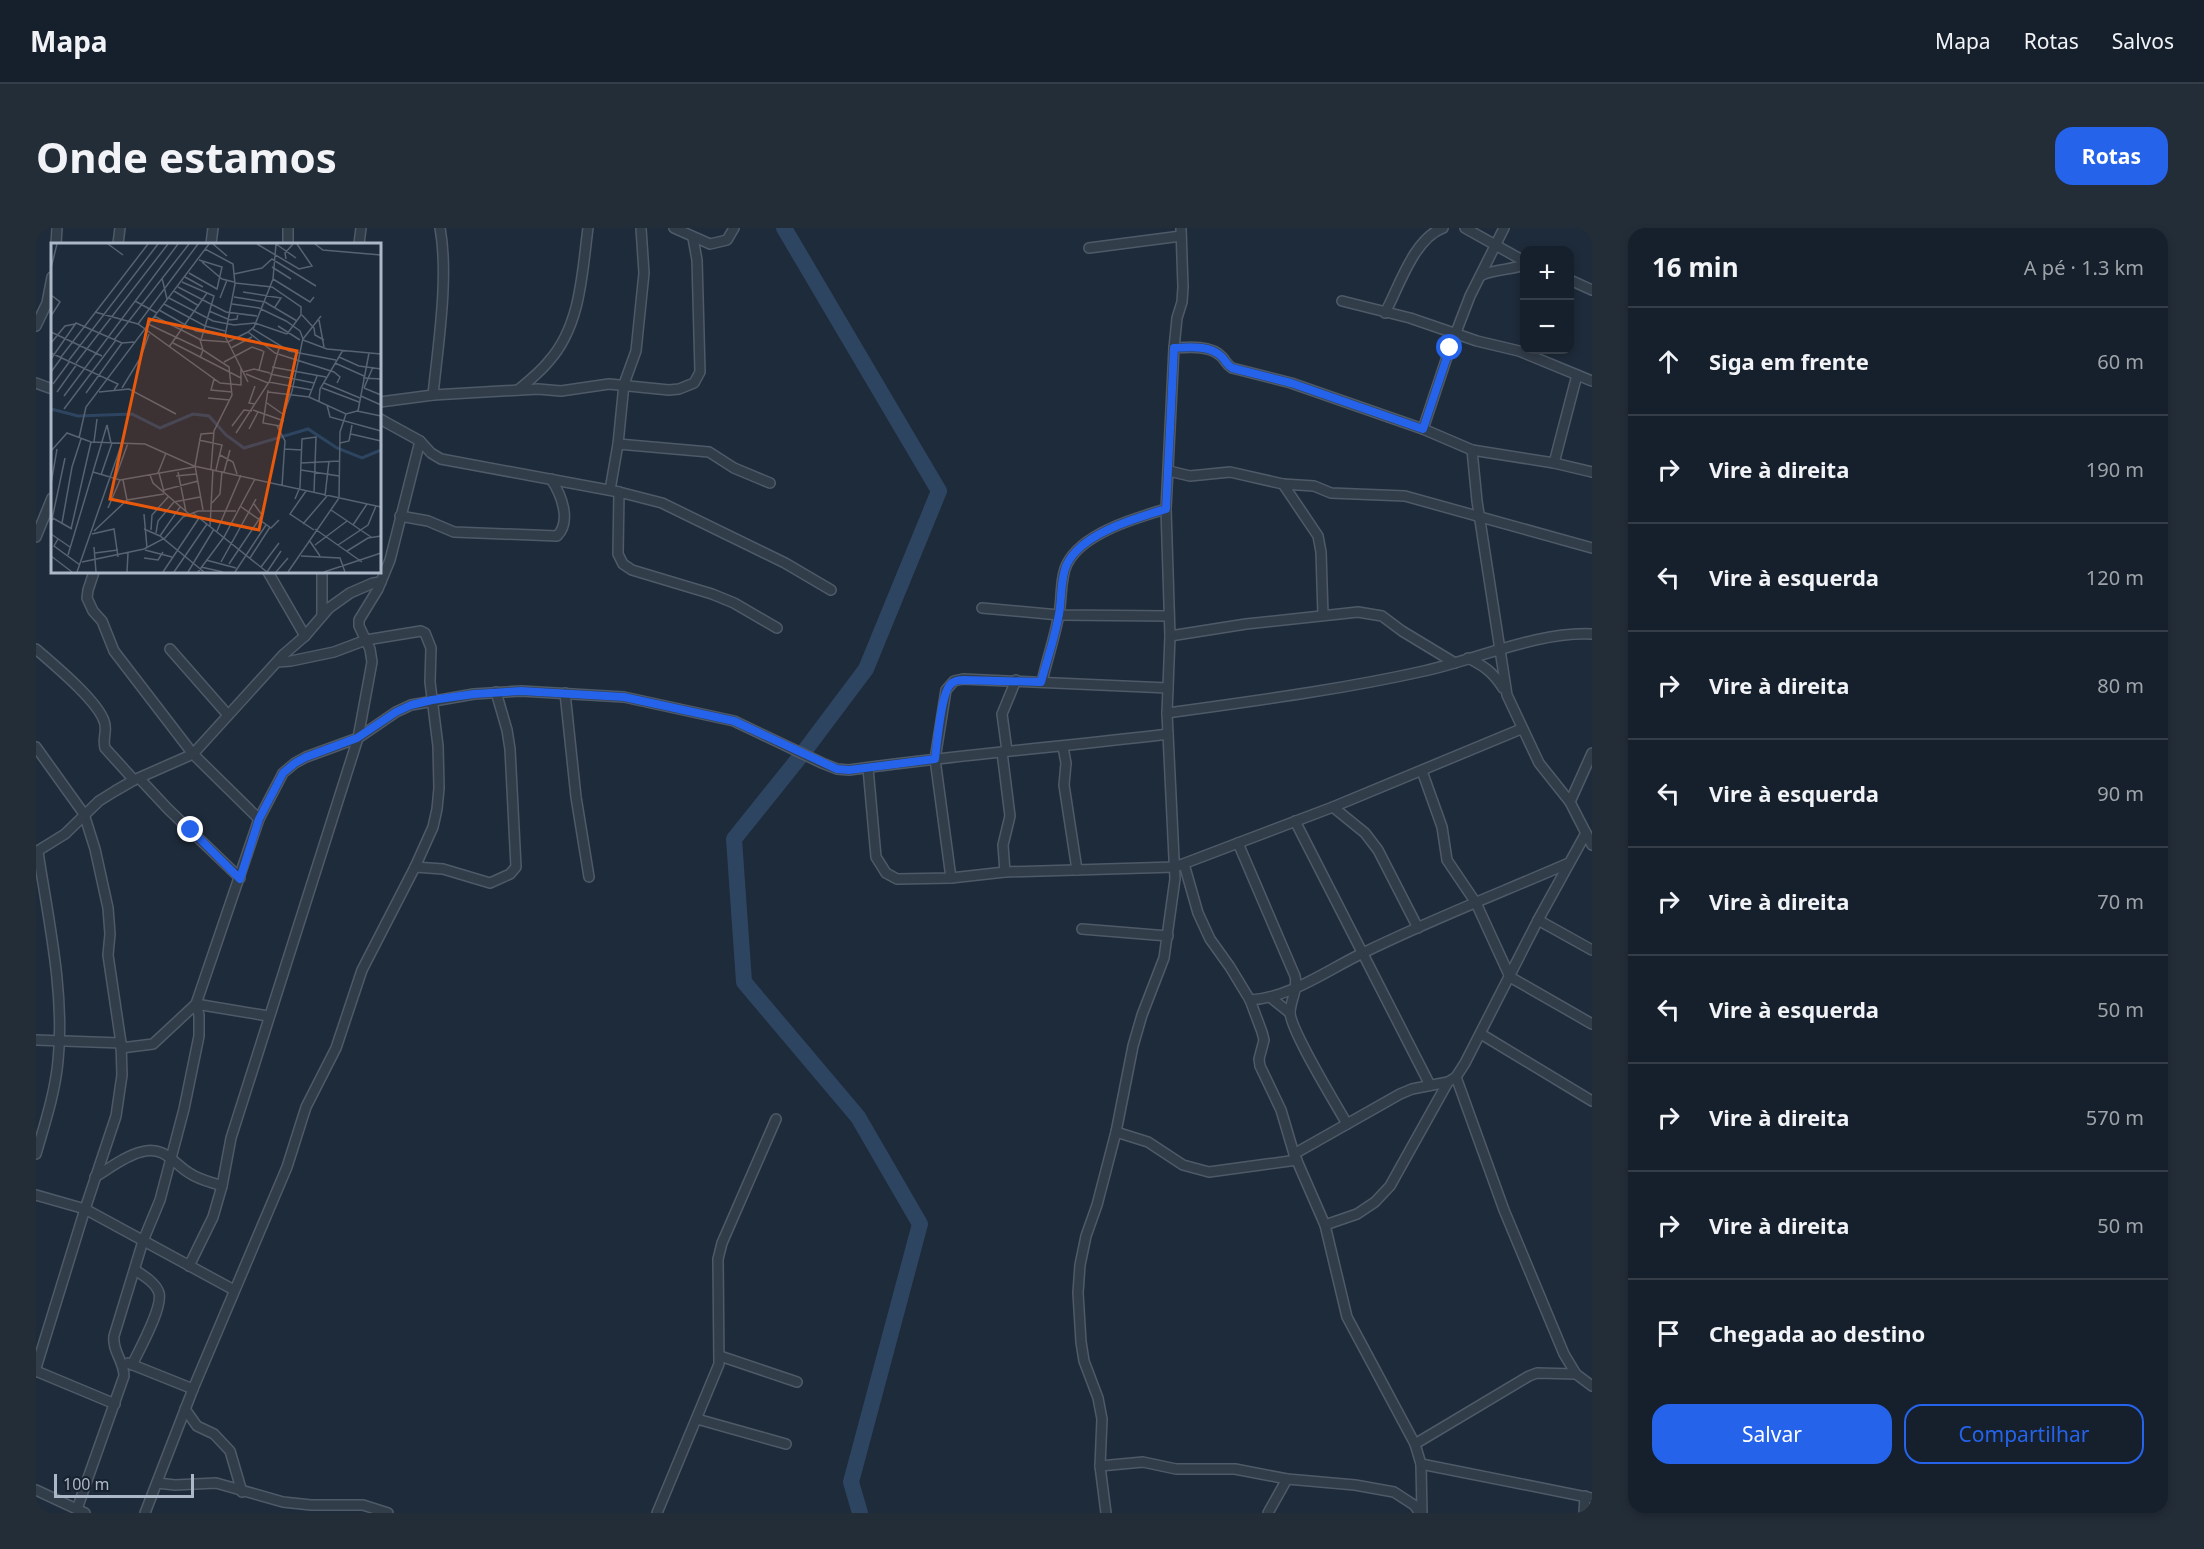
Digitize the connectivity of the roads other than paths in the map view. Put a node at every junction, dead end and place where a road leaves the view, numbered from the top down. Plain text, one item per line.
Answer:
1 (57, 228) edge
2 (120, 228) edge
3 (213, 228) edge
4 (361, 228) edge
5 (440, 228) edge
6 (588, 228) edge
7 (641, 228) edge
8 (674, 228) edge
9 (734, 228) edge
10 (1443, 228) edge
11 (1465, 228) edge
12 (1504, 228) edge
13 (1181, 232) edge
14 (693, 238) junction
15 (56, 243) edge
16 (118, 243) edge
17 (211, 243) edge
18 (359, 243) edge
19 (710, 244) junction
20 (1497, 244) junction
21 (1089, 248) dead end
22 (697, 260) junction
23 (1520, 260) edge
24 (1520, 265) edge
25 (1482, 275) junction
26 (51, 282) edge
27 (1574, 282) edge
28 (1592, 290) edge
29 (1342, 301) dead end
30 (1385, 313) junction
31 (36, 326) edge
32 (1455, 334) junction
33 (1174, 348) junction
34 (1577, 375) junction
35 (1592, 381) edge
36 (36, 383) edge
37 (624, 384) junction
38 (51, 389) edge
39 (518, 390) junction
40 (433, 395) junction
41 (381, 402) edge
42 (381, 420) edge
43 (1423, 429) junction
44 (420, 441) junction
45 (618, 444) junction
46 (1472, 450) junction
47 (1554, 463) junction
48 (1169, 471) junction
49 (1592, 472) edge
50 (551, 479) junction
51 (770, 483) dead end
52 (1283, 484) junction
53 (615, 491) junction
54 (51, 500) edge
55 (1166, 509) junction
56 (400, 516) junction
57 (1480, 516) junction
58 (36, 537) edge
59 (1592, 548) edge
60 (94, 573) edge
61 (269, 573) edge
62 (322, 573) edge
63 (381, 582) junction
64 (831, 590) dead end
65 (982, 608) dead end
66 (1059, 615) junction
67 (1323, 615) junction
68 (322, 616) junction
69 (1169, 616) junction
70 (777, 628) dead end
71 (1592, 634) edge
72 (305, 636) junction
73 (1170, 636) junction
74 (366, 640) junction
75 (36, 649) edge
76 (170, 649) dead end
77 (1500, 650) junction
78 (1468, 658) junction
79 (277, 662) junction
80 (1455, 663) junction
81 (1016, 680) junction
82 (1041, 682) junction
83 (1168, 688) junction
84 (495, 692) junction
85 (565, 693) junction
86 (1507, 695) junction
87 (432, 700) junction
88 (1167, 712) junction
89 (228, 715) junction
90 (1521, 729) junction
91 (1168, 734) junction
92 (357, 738) junction
93 (36, 747) edge
94 (1063, 747) junction
95 (1005, 751) junction
96 (1592, 753) edge
97 (193, 754) junction
98 (935, 759) junction
99 (868, 768) junction
100 (1422, 771) junction
101 (136, 779) junction
102 (1569, 802) junction
103 (1333, 807) junction
104 (84, 814) junction
105 (259, 819) junction
106 (1295, 821) junction
107 (1586, 833) junction
108 (1238, 843) junction
109 (1592, 845) edge
110 (37, 852) edge
111 (1569, 863) junction
112 (1180, 866) junction
113 (415, 867) junction
114 (1077, 870) junction
115 (1005, 872) junction
116 (589, 877) dead end
117 (951, 878) junction
118 (240, 879) junction
119 (1476, 903) junction
120 (1538, 920) junction
121 (1418, 928) junction
122 (1082, 929) dead end
123 (1168, 936) junction
124 (1592, 950) edge
125 (1362, 953) junction
126 (1510, 977) junction
127 (1297, 987) junction
128 (1270, 997) junction
129 (1250, 1000) junction
130 (196, 1004) junction
131 (1290, 1013) junction
132 (268, 1016) junction
133 (1592, 1024) edge
134 (1481, 1034) junction
135 (36, 1040) edge
136 (59, 1043) junction
137 (121, 1046) junction
138 (1452, 1079) junction
139 (1430, 1085) junction
140 (1592, 1101) edge
141 (776, 1119) dead end
142 (1347, 1124) junction
143 (1116, 1132) junction
144 (36, 1154) edge
145 (172, 1157) junction
146 (1295, 1157) junction
147 (95, 1177) junction
148 (222, 1186) junction
149 (36, 1195) edge
150 (85, 1209) junction
151 (1325, 1225) junction
152 (143, 1241) junction
153 (189, 1266) junction
154 (135, 1270) junction
155 (234, 1290) junction
156 (720, 1356) junction
157 (120, 1359) junction
158 (132, 1365) junction
159 (36, 1370) edge
160 (1576, 1374) junction
161 (797, 1382) dead end
162 (1592, 1386) edge
163 (193, 1389) junction
164 (115, 1404) junction
165 (185, 1409) junction
166 (697, 1419) junction
167 (197, 1426) junction
168 (177, 1430) junction
169 (786, 1444) dead end
170 (1415, 1444) junction
171 (1421, 1464) junction
172 (1100, 1466) junction
173 (1287, 1479) junction
174 (157, 1483) junction
175 (36, 1490) edge
176 (242, 1492) junction
177 (1588, 1497) edge
178 (81, 1511) edge
179 (145, 1513) edge
180 (388, 1513) edge
181 (657, 1513) edge
182 (1106, 1513) edge
183 (1268, 1513) edge
184 (1421, 1513) edge
185 (1584, 1513) edge

1 - 15 street
2 - 16 street
3 - 17 street
4 - 18 street
5 - 40 street
6 - 39 street
7 - 37 street
8 - 14 street
9 - 19 street
10 - 30 street
11 - 20 street
12 - 20 street
13 - 21 street
13 - 33 street
14 - 19 street
14 - 22 street
19 - 22 street
20 - 23 street
20 - 25 street
22 - 37 street
24 - 25 street
25 - 32 street
26 - 31 street
27 - 28 street
29 - 30 street
30 - 32 street
32 - 34 street
32 - 43 street
33 - 43 street
33 - 48 street
34 - 35 street
34 - 47 street
36 - 38 street
37 - 39 street
37 - 45 street
39 - 40 street
40 - 41 street
42 - 44 street
43 - 46 street
44 - 50 street
44 - 56 street
45 - 51 street
45 - 53 street
46 - 47 street
46 - 57 street
47 - 49 street
48 - 52 street
48 - 55 street
50 - 53 street
50 - 56 street
52 - 57 street
52 - 67 street
53 - 64 street
53 - 70 street
54 - 58 street
55 - 66 street
55 - 69 street
56 - 63 street
57 - 59 street
57 - 77 street
60 - 97 street
61 - 72 street
62 - 68 street
63 - 68 street
63 - 74 street
65 - 66 street
66 - 69 street
66 - 82 street
67 - 73 street
67 - 80 street
68 - 72 street
69 - 73 street
71 - 77 street
72 - 79 street
73 - 83 street
74 - 79 street
74 - 87 street
74 - 92 street
75 - 101 street
76 - 89 street
77 - 78 street
77 - 86 street
78 - 80 street
78 - 86 street
79 - 89 street
80 - 88 street
81 - 82 street
81 - 95 street
81 - 98 street
82 - 83 street
83 - 88 street
84 - 85 street
84 - 87 street
84 - 113 street
85 - 99 street
85 - 116 street
86 - 90 street
87 - 92 street
87 - 113 street
88 - 91 street
89 - 97 street
90 - 100 street
90 - 102 street
91 - 94 street
91 - 112 street
92 - 105 street
92 - 132 street
93 - 104 street
94 - 95 street
94 - 114 street
95 - 98 street
95 - 115 street
96 - 102 street
97 - 101 street
97 - 105 street
98 - 99 street
98 - 117 street
99 - 117 street
100 - 103 street
100 - 119 street
101 - 104 street
101 - 118 street
102 - 107 street
103 - 106 street
103 - 121 street
104 - 110 street
104 - 137 street
105 - 118 street
106 - 108 street
106 - 125 street
107 - 109 street
107 - 111 street
108 - 112 street
108 - 127 street
110 - 136 street
111 - 119 street
111 - 120 street
112 - 114 street
112 - 123 street
112 - 129 street
113 - 155 street
114 - 115 street
115 - 117 street
118 - 130 street
119 - 121 street
119 - 126 street
120 - 124 street
120 - 126 street
121 - 125 street
122 - 123 street
123 - 143 street
125 - 127 street
125 - 139 street
126 - 133 street
126 - 134 street
127 - 128 street
127 - 131 street
128 - 129 street
128 - 131 street
129 - 146 street
130 - 132 street
130 - 137 street
130 - 145 street
131 - 142 street
132 - 148 street
134 - 138 street
134 - 140 street
135 - 136 street
136 - 137 street
136 - 144 street
137 - 147 street
138 - 139 street
138 - 151 street
138 - 160 street
139 - 142 street
141 - 156 street
142 - 146 street
143 - 146 street
143 - 172 street
145 - 147 street
145 - 148 street
145 - 152 street
146 - 151 street
147 - 150 street
148 - 153 street
149 - 150 street
150 - 152 street
150 - 159 street
151 - 170 street
152 - 153 street
152 - 154 street
153 - 155 street
154 - 157 street
154 - 158 street
155 - 163 street
156 - 161 street
156 - 166 street
157 - 158 street
157 - 164 street
158 - 163 street
159 - 164 street
160 - 162 street
160 - 170 street
163 - 165 street
164 - 178 street
165 - 167 street
165 - 168 street
166 - 169 street
166 - 181 street
167 - 168 street
167 - 176 street
168 - 174 street
170 - 171 street
171 - 177 street
171 - 184 street
172 - 173 street
172 - 182 street
173 - 183 street
173 - 184 street
174 - 176 street
174 - 179 street
175 - 178 street
176 - 180 street
177 - 185 street

